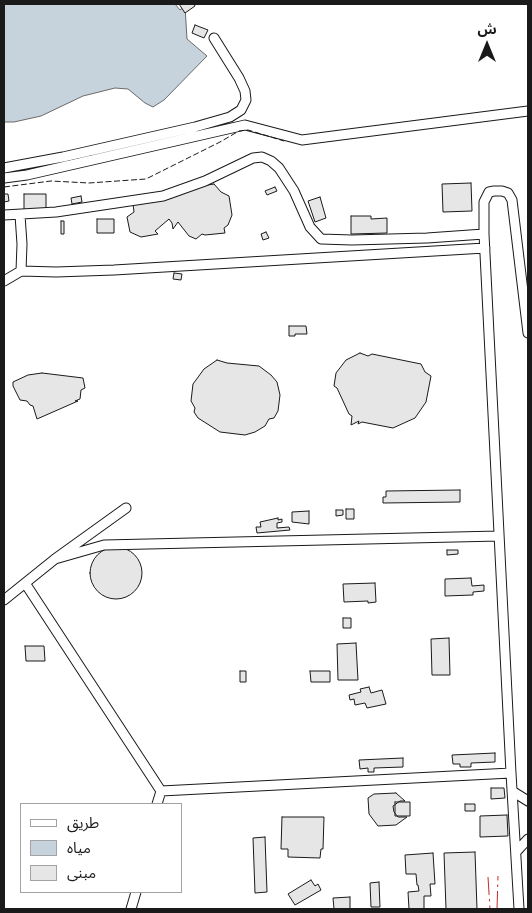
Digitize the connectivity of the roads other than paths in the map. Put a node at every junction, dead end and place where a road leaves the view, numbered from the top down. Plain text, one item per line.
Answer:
1 (214, 38) dead end
2 (528, 111) edge
3 (4, 168) edge
4 (4, 178) edge
5 (4, 215) edge
6 (20, 215) junction
7 (484, 234) junction
8 (485, 248) junction
9 (21, 271) junction
10 (4, 281) edge
11 (528, 334) edge
12 (126, 508) dead end
13 (499, 536) junction
14 (55, 559) junction
15 (25, 583) junction
16 (4, 600) edge
17 (511, 773) junction
18 (161, 791) junction
19 (512, 791) junction
20 (528, 801) edge
21 (157, 803) edge
22 (528, 839) edge
23 (516, 852) junction
24 (136, 893) edge
25 (131, 909) edge
26 (519, 909) edge

1 - 3 lane
2 - 4 lane
5 - 6 lane
6 - 7 lane
6 - 9 lane
7 - 8 lane
7 - 11 lane
8 - 9 lane
8 - 13 lane
9 - 10 lane
12 - 14 lane
13 - 14 lane
13 - 17 lane
14 - 15 lane
15 - 16 lane
15 - 18 lane
17 - 18 lane
17 - 19 lane
18 - 21 lane
19 - 20 lane
19 - 23 lane
22 - 23 lane
23 - 26 lane
24 - 25 lane

